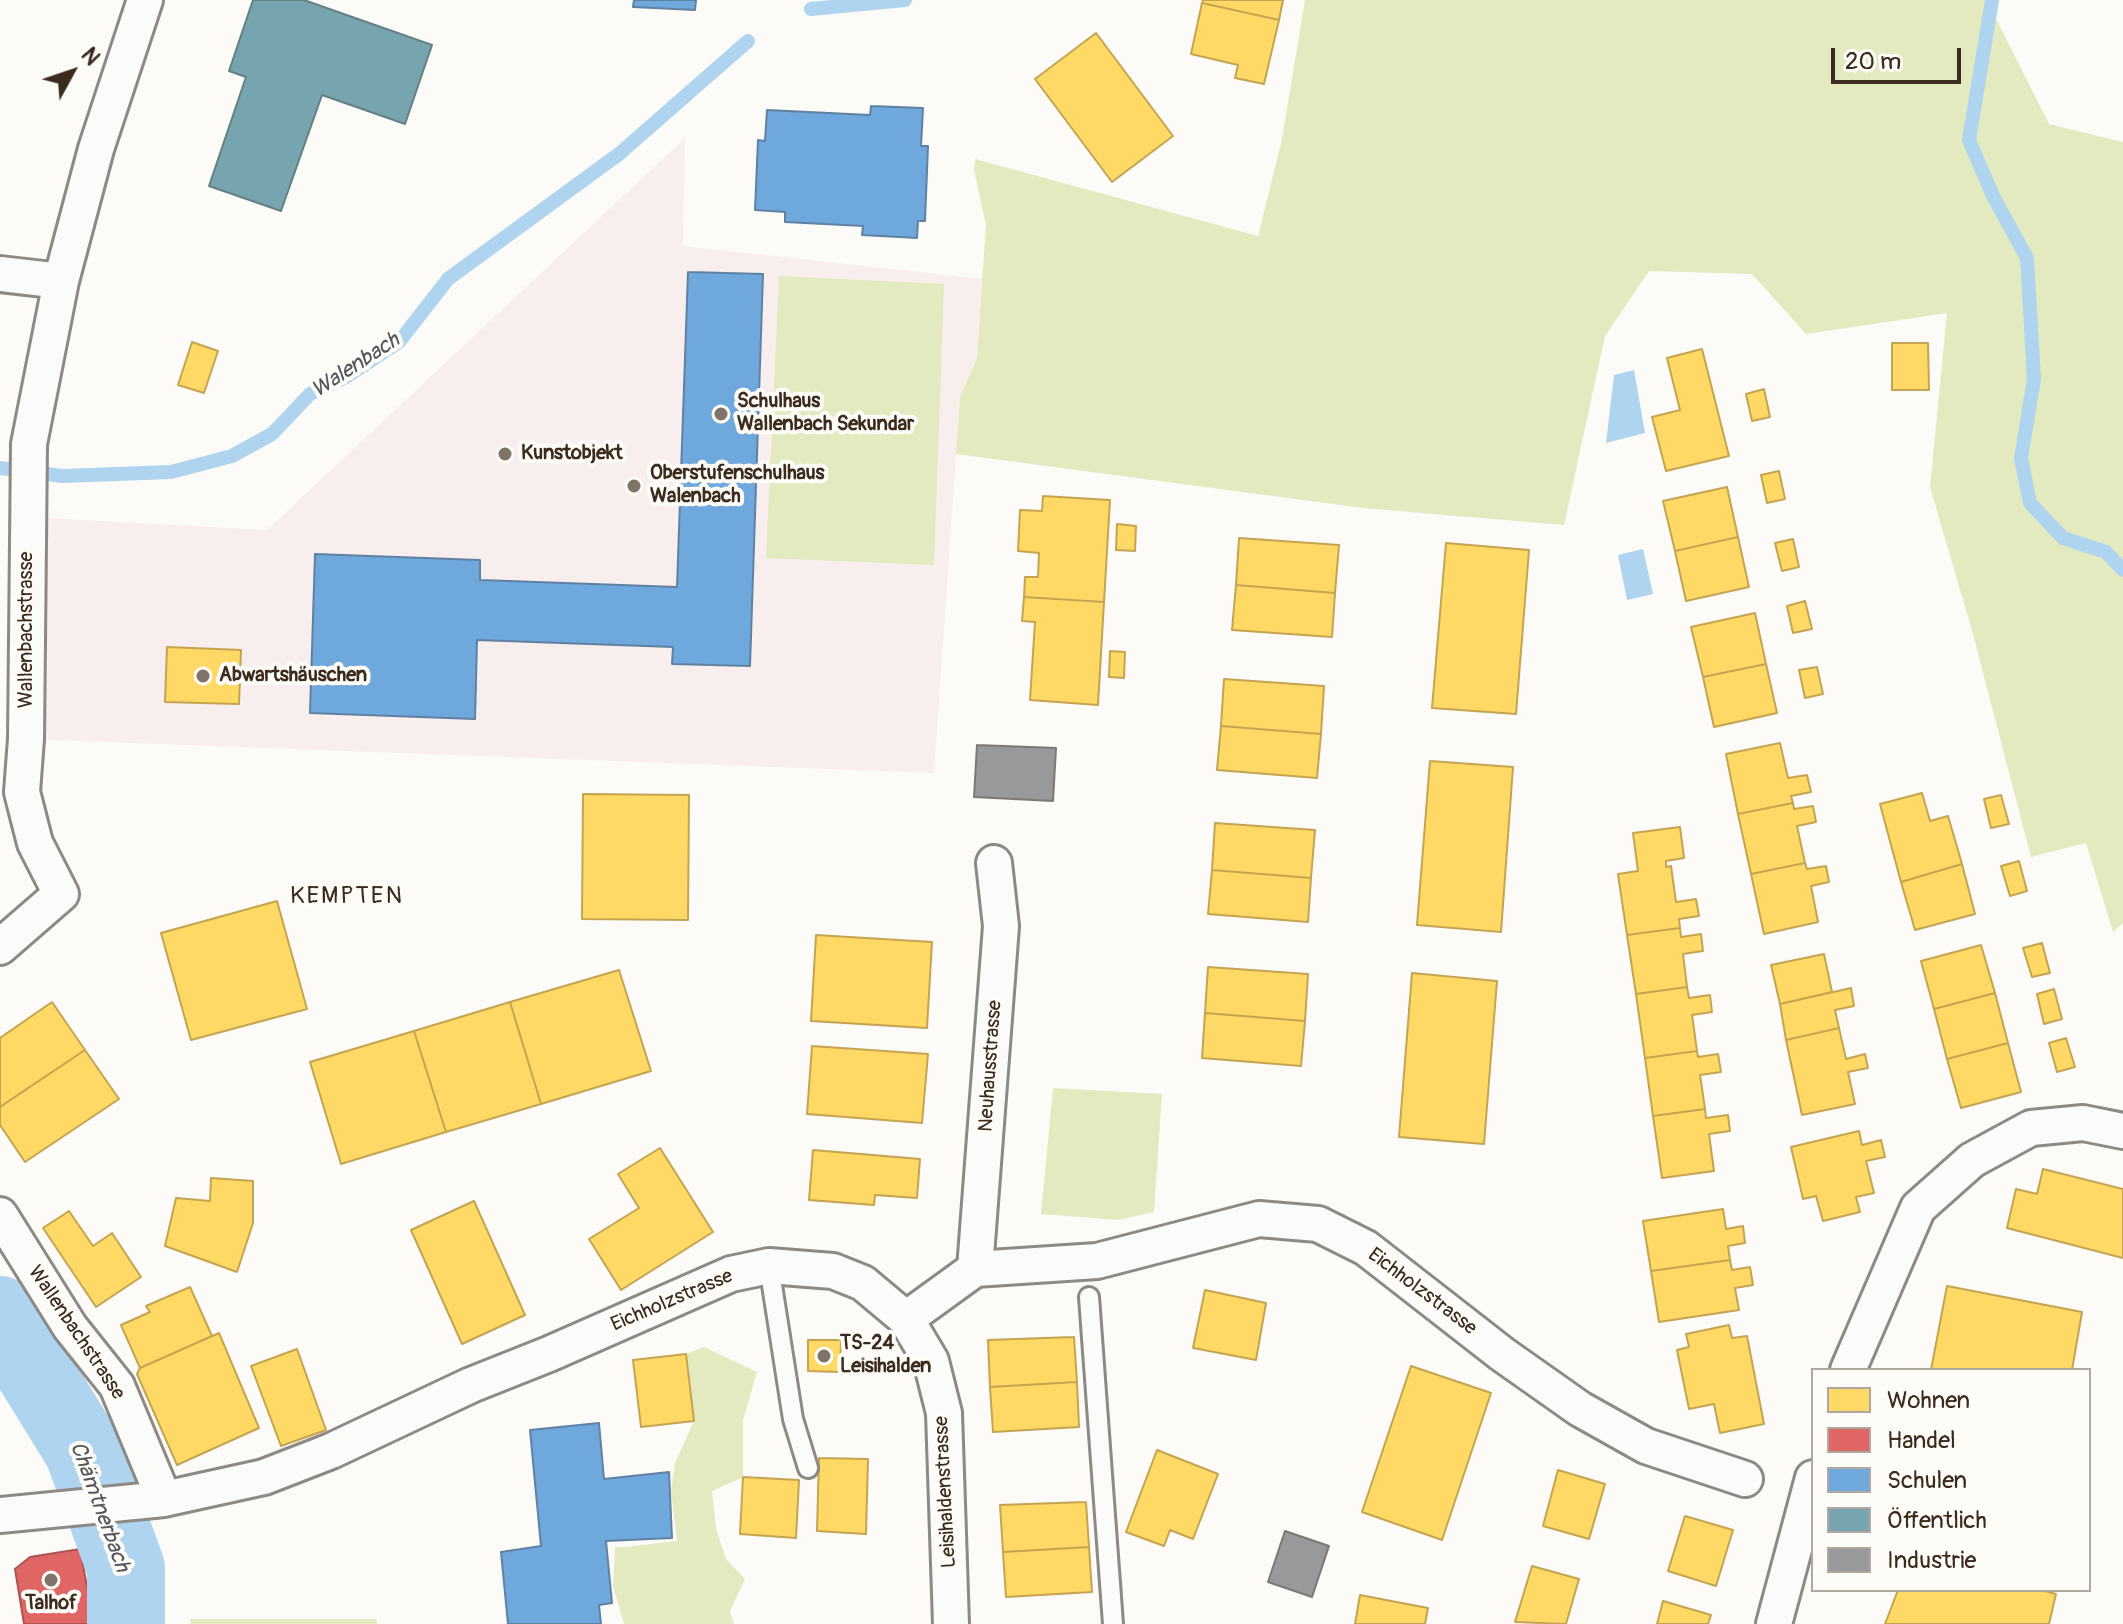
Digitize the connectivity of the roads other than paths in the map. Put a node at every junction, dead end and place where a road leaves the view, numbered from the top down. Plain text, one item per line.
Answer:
1 (145, 0) edge
2 (0, 274) edge
3 (61, 281) junction
4 (994, 863) dead end
5 (0, 947) edge
6 (2123, 1131) edge
7 (0, 1215) edge
8 (769, 1266) junction
9 (975, 1269) junction
10 (1089, 1297) dead end
11 (906, 1319) junction
12 (1849, 1368) edge
13 (808, 1468) dead end
14 (1745, 1479) dead end
15 (1811, 1485) edge
16 (156, 1500) junction
17 (0, 1515) edge
18 (951, 1624) edge
19 (1113, 1624) edge
20 (1774, 1624) edge

1 - 3 street, Wallenbachstrasse
2 - 3 street
3 - 5 street, Wallenbachstrasse
4 - 9 street, Neuhausstrasse
6 - 12 street
7 - 16 street, Wallenbachstrasse
8 - 11 street, Eichholzstrasse
8 - 13 lane
8 - 16 street, Eichholzstrasse
9 - 11 street
9 - 14 street, Eichholzstrasse
10 - 19 lane
11 - 18 street, Leisihaldenstrasse
15 - 20 street
16 - 17 street, Eichholzstrasse

